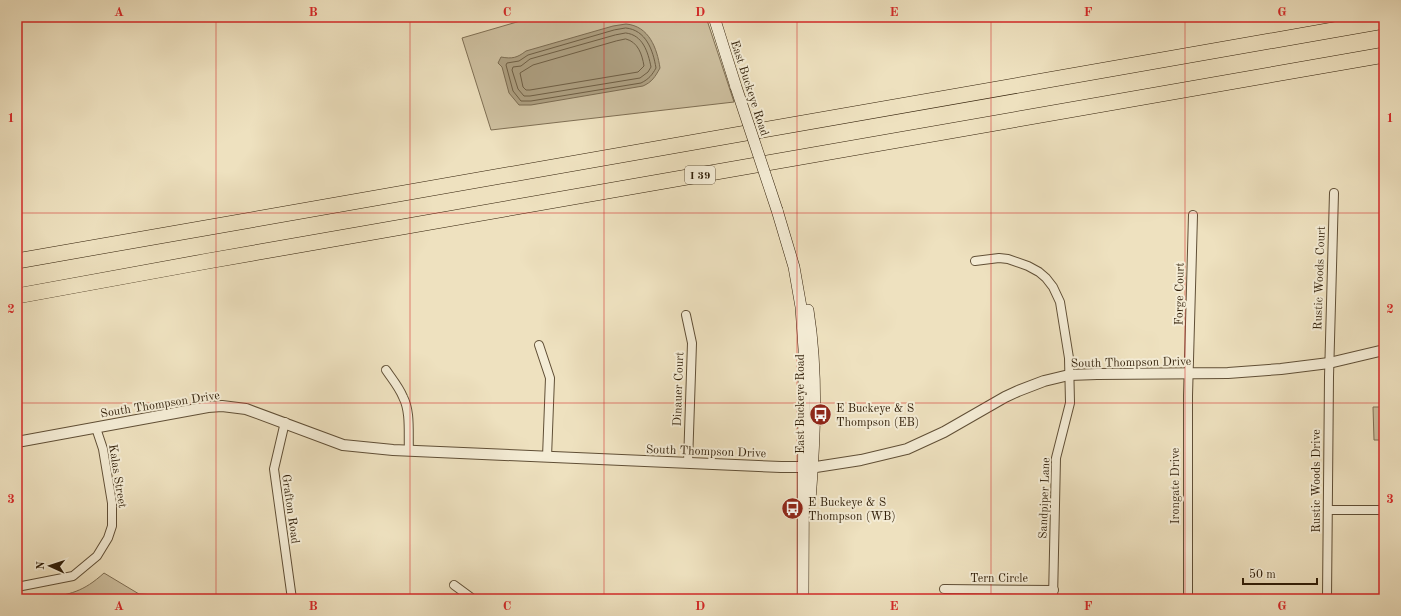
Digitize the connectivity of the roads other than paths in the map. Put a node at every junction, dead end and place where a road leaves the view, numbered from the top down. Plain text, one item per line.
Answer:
1 (714, 17) edge
2 (1384, 21) edge
3 (1384, 55) edge
4 (1334, 193) dead end
5 (1193, 214) dead end
6 (17, 261) edge
7 (975, 261) dead end
8 (17, 296) edge
9 (686, 315) dead end
10 (540, 345) dead end
11 (1384, 350) edge
12 (1329, 363) junction
13 (386, 370) dead end
14 (1189, 374) junction
15 (1069, 376) junction
16 (285, 422) junction
17 (96, 428) junction
18 (17, 442) edge
19 (409, 451) junction
20 (547, 457) junction
21 (688, 463) junction
22 (808, 467) junction
23 (1328, 510) junction
24 (1384, 510) edge
25 (454, 585) dead end
26 (17, 587) edge
27 (944, 590) dead end
28 (1054, 590) junction
29 (292, 599) edge
30 (473, 599) edge
31 (803, 599) edge
32 (1053, 599) edge
33 (1188, 599) edge
34 (1327, 599) edge

1 - 22 main road, East Buckeye Road, bridge
2 - 6 highway
3 - 8 highway, I 39
4 - 12 street, Rustic Woods Court
5 - 14 street, Forge Court
7 - 15 street, Sandpiper Lane
9 - 21 street, Dinauer Court
10 - 20 street
11 - 12 street, South Thompson Drive
12 - 14 street, South Thompson Drive
12 - 23 street, Rustic Woods Drive
13 - 19 street
14 - 15 street, South Thompson Drive
14 - 33 street, Irongate Drive
15 - 22 street, South Thompson Drive
15 - 28 street, Sandpiper Lane
16 - 17 street, South Thompson Drive
16 - 19 street, South Thompson Drive
16 - 29 street, Grafton Road
17 - 18 street, South Thompson Drive
17 - 26 street, Kalas Street
19 - 20 street, South Thompson Drive
20 - 21 street, South Thompson Drive
21 - 22 street, South Thompson Drive
22 - 31 main road, East Buckeye Road
23 - 24 street
23 - 34 street, Rustic Woods Drive
25 - 30 street
27 - 28 street, Tern Circle
28 - 32 street, Sandpiper Lane

